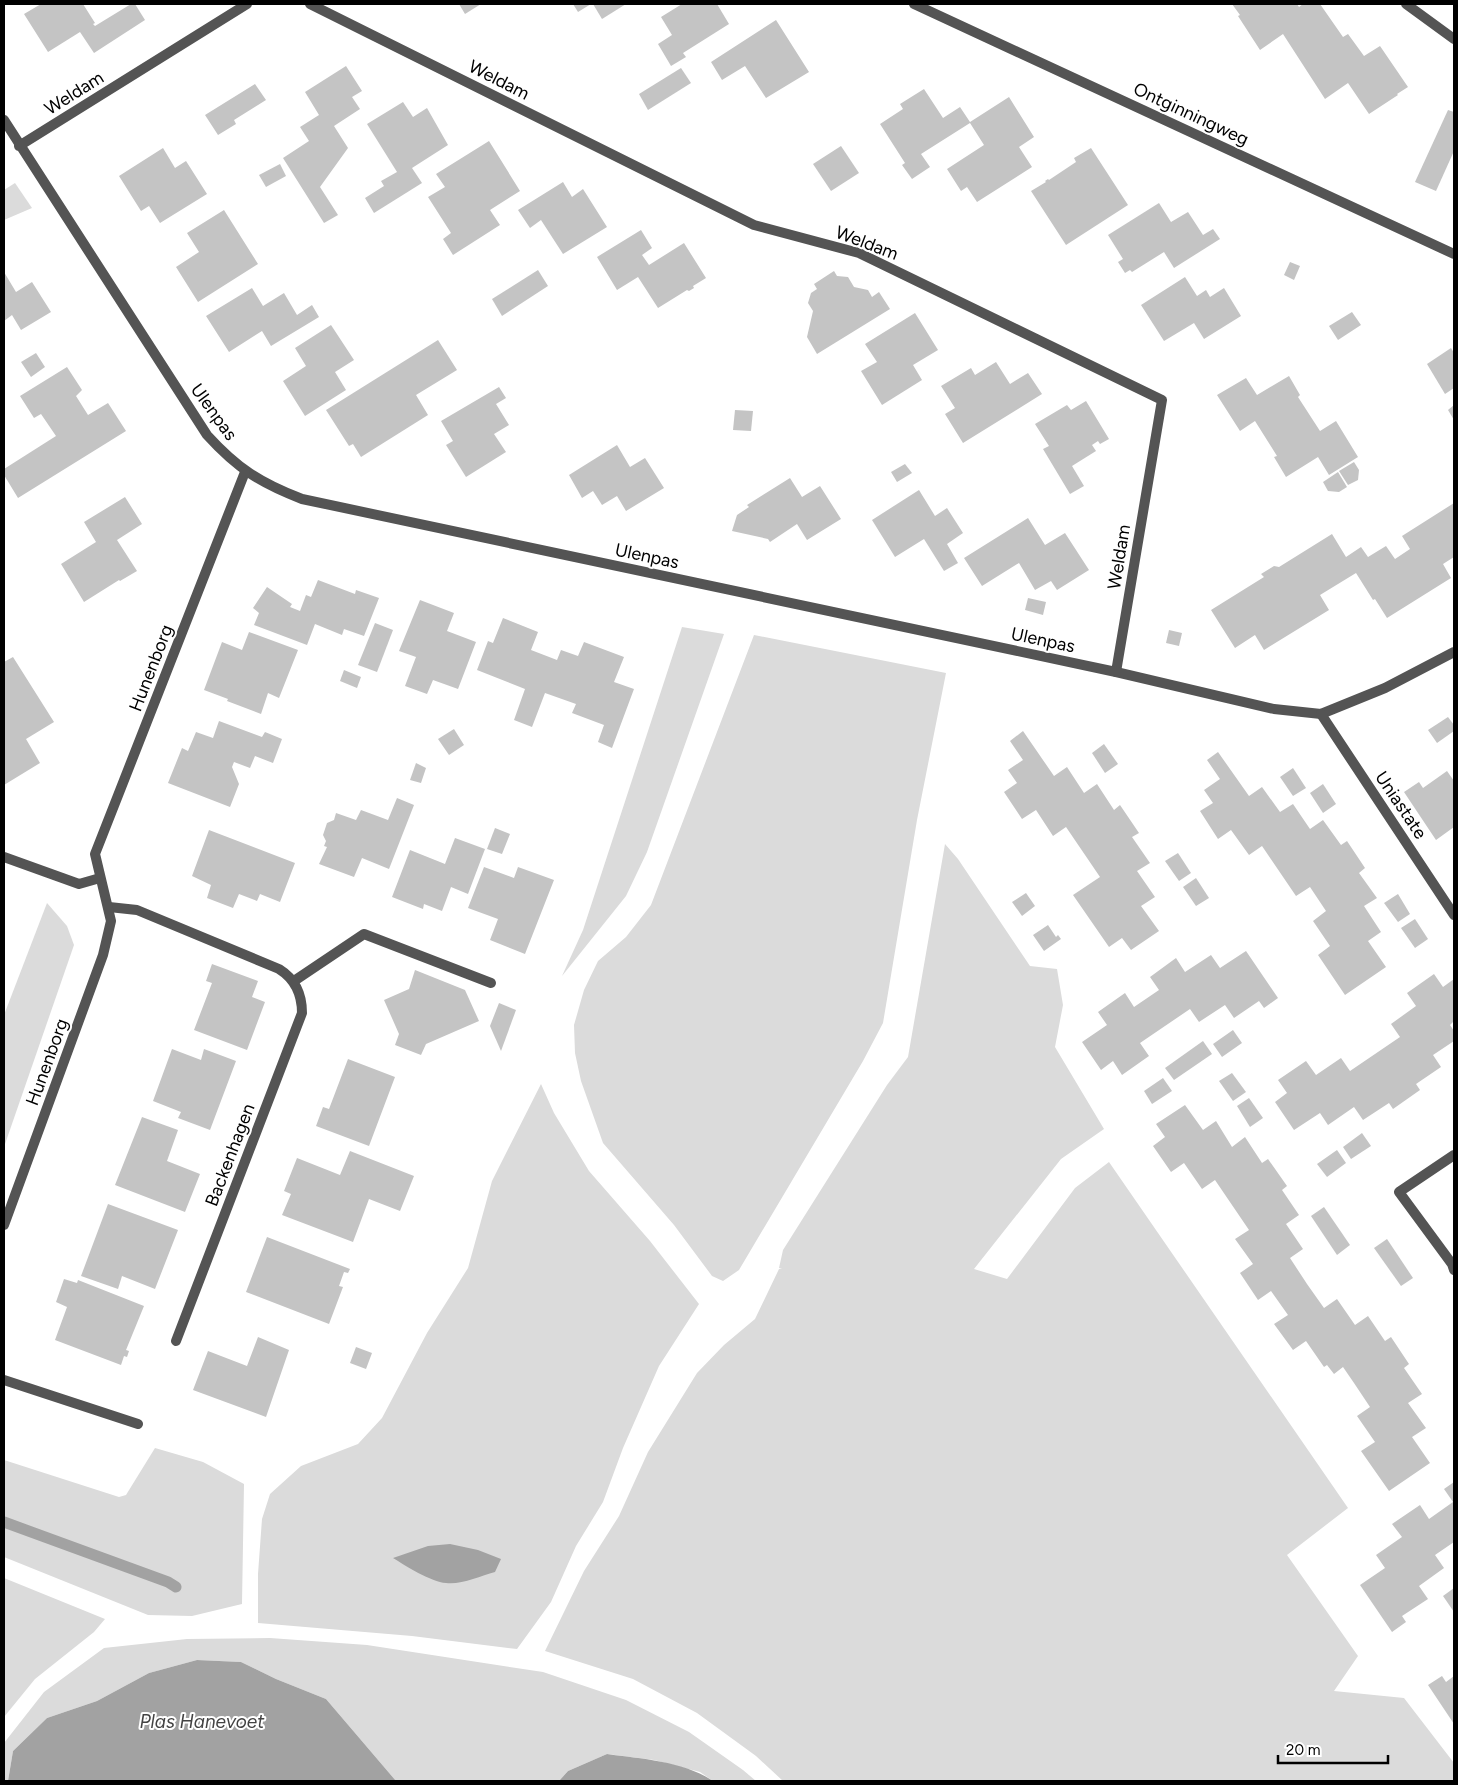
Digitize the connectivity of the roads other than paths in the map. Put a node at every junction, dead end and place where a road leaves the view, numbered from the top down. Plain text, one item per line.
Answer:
1 (247, 4) edge
2 (310, 4) edge
3 (914, 4) edge
4 (1406, 4) edge
5 (1454, 39) edge
6 (4, 120) edge
7 (19, 146) junction
8 (1454, 254) edge
9 (245, 472) junction
10 (1454, 652) edge
11 (1116, 672) junction
12 (1321, 714) junction
13 (4, 857) edge
14 (100, 878) junction
15 (108, 907) junction
16 (1454, 915) edge
17 (294, 981) junction
18 (491, 983) dead end
19 (1454, 1156) edge
20 (4, 1225) edge
21 (1453, 1265) edge
22 (176, 1341) dead end
23 (4, 1380) edge
24 (138, 1424) dead end

1 - 7 street, Weldam
2 - 11 street, Weldam
3 - 8 street, Ontginningweg
4 - 5 street
6 - 7 street, Ulenpas
7 - 9 street, Ulenpas
9 - 11 street, Ulenpas
9 - 14 street, Hunenborg
10 - 12 street, Ulenpas
11 - 12 street, Ulenpas
12 - 16 street, Uniastate
13 - 14 street
14 - 15 street, Hunenborg
15 - 17 street
15 - 20 street, Hunenborg
17 - 18 street
17 - 22 street, Backenhagen
19 - 21 street
23 - 24 street

